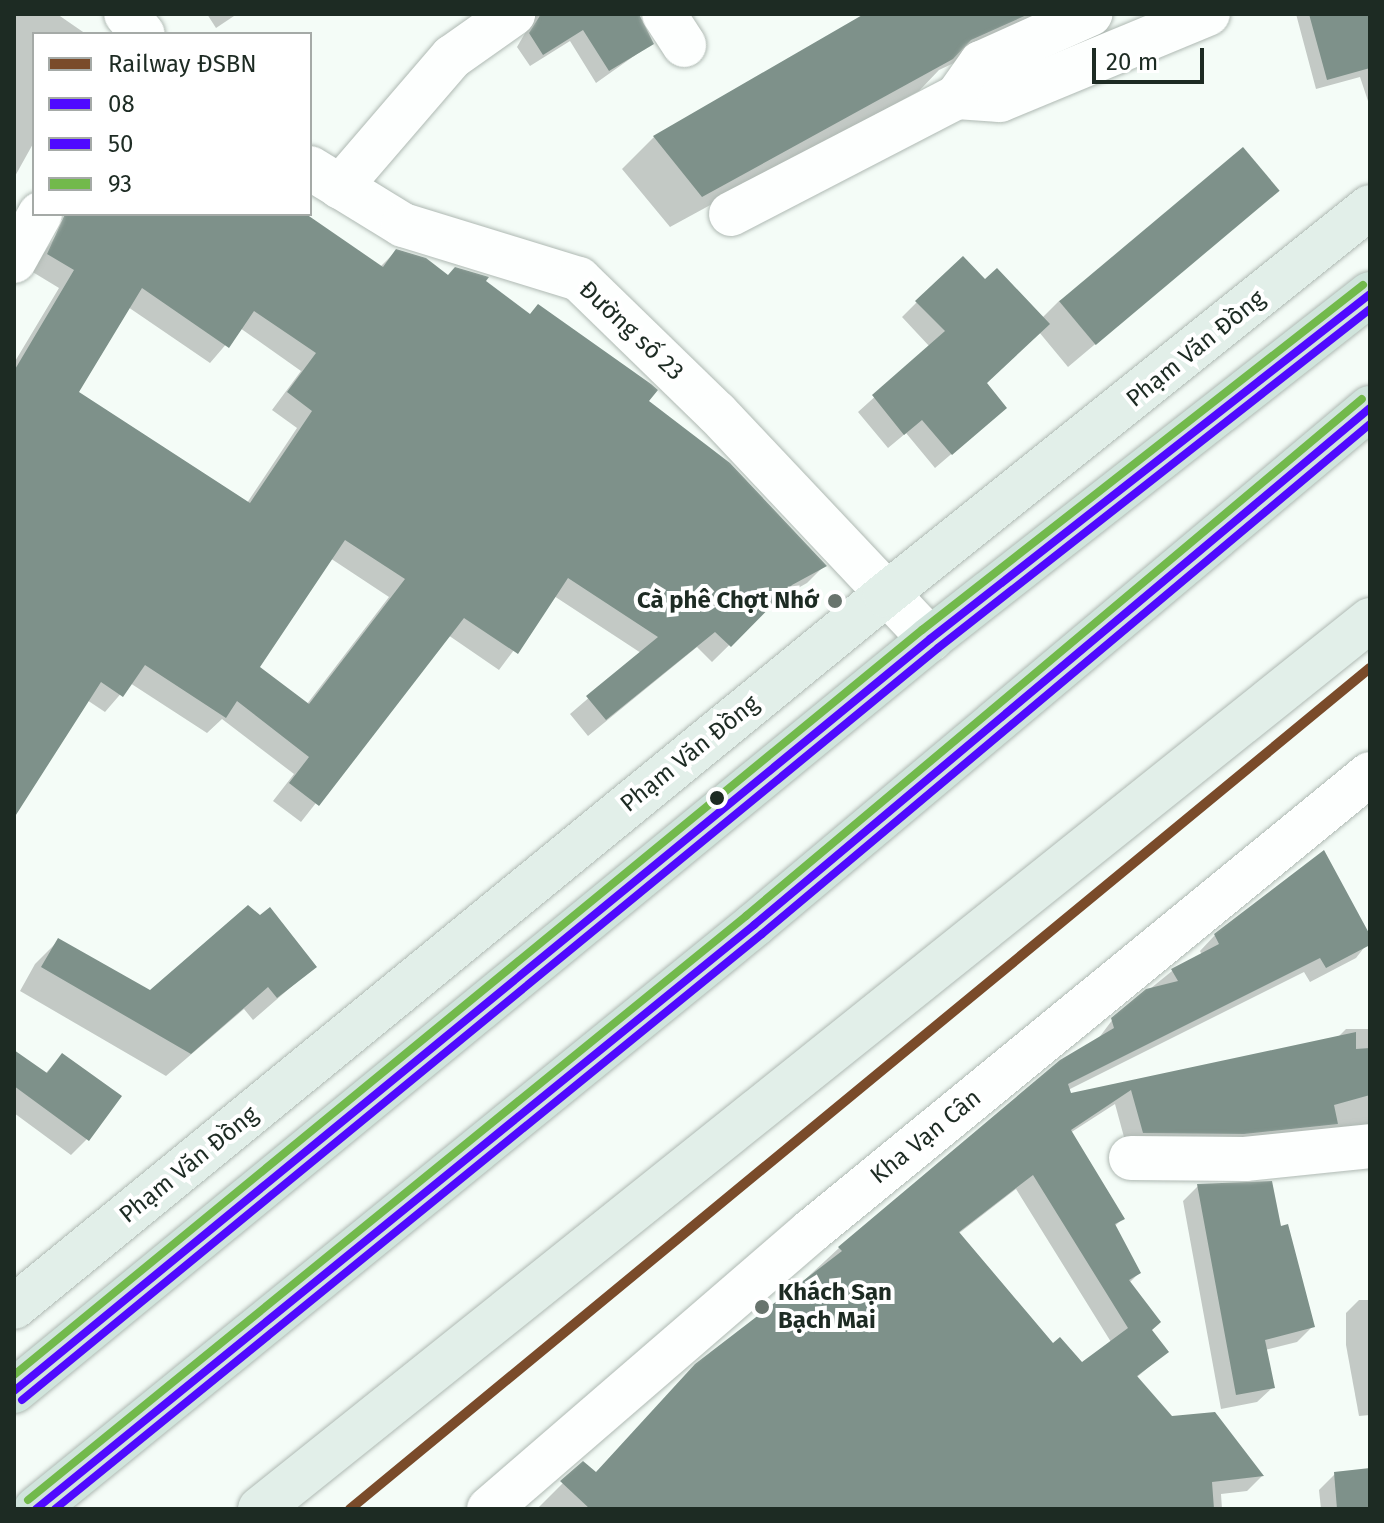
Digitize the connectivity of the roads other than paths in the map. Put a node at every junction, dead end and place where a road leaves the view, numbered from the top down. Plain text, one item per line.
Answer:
1 (513, 14) edge
2 (1090, 14) edge
3 (1190, 16) edge
4 (957, 97) junction
5 (325, 177) edge
6 (1370, 207) edge
7 (731, 214) dead end
8 (39, 216) edge
9 (14, 261) edge
10 (1370, 294) edge
11 (1370, 408) edge
12 (885, 595) junction
13 (1370, 620) edge
14 (930, 639) junction
15 (1370, 774) edge
16 (1370, 1146) edge
17 (1131, 1158) dead end
18 (14, 1307) edge
19 (14, 1391) edge
20 (36, 1509) edge
21 (260, 1509) edge
22 (489, 1509) edge

1 - 5 street
2 - 4 street
3 - 4 street
4 - 7 street
5 - 12 street, Đường số 23
6 - 12 main road, Phạm Văn Đồng
8 - 9 street
10 - 14 highway
11 - 20 highway
12 - 14 street, Đường số 23
12 - 18 main road, Phạm Văn Đồng
13 - 21 main road
14 - 19 highway
15 - 22 street, Kha Vạn Cân
16 - 17 street

